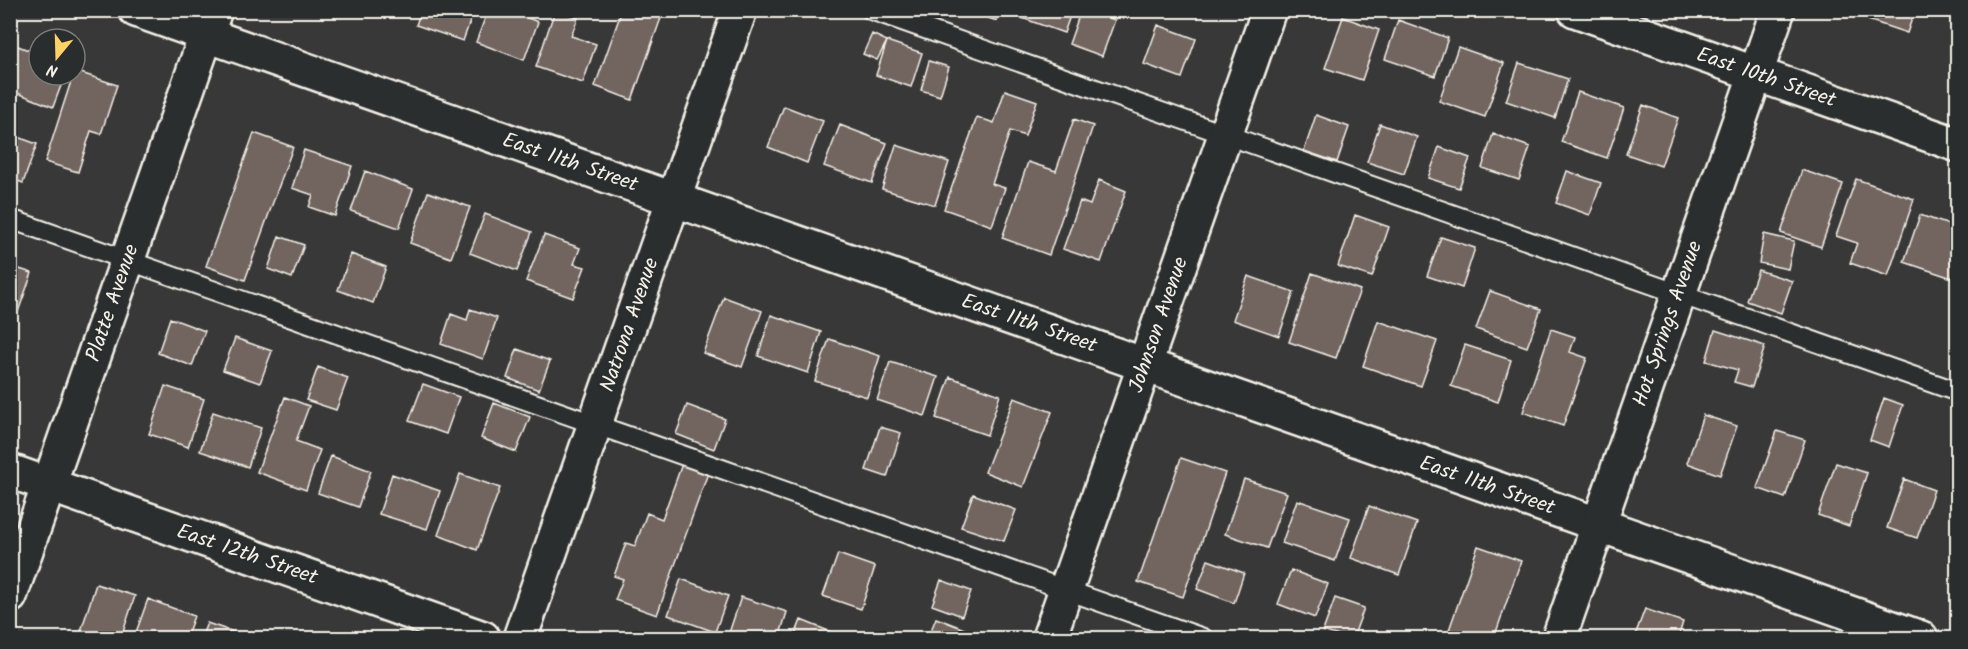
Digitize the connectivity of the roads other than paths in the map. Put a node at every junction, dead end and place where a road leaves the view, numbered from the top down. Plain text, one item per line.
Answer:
1 (136, 10) edge
2 (740, 10) edge
3 (871, 10) edge
4 (1269, 10) edge
5 (1575, 10) edge
6 (1778, 10) edge
7 (211, 23) edge
8 (1756, 74) junction
9 (1225, 135) junction
10 (1958, 145) edge
11 (674, 200) junction
12 (10, 219) edge
13 (128, 261) junction
14 (1679, 295) junction
15 (1145, 365) junction
16 (1958, 392) edge
17 (595, 425) junction
18 (10, 471) edge
19 (49, 485) junction
20 (1598, 525) junction
21 (1066, 590) junction
22 (10, 596) edge
23 (483, 639) edge
24 (520, 639) edge
25 (1049, 639) edge
26 (1203, 639) edge
27 (1558, 639) edge
28 (1921, 639) edge

1 - 7 street, East 11th Street
2 - 11 street, Natrona Avenue
3 - 9 lane
4 - 9 street, Johnson Avenue
5 - 8 street, East 10th Street
6 - 8 street, Hot Springs Avenue
7 - 11 street, East 11th Street
7 - 13 street, Platte Avenue
8 - 10 street, East 10th Street
8 - 14 street, Hot Springs Avenue
9 - 14 lane
9 - 15 street, Johnson Avenue
11 - 15 street, East 11th Street
11 - 17 street, Natrona Avenue
12 - 13 lane
13 - 17 lane
13 - 19 street, Platte Avenue
14 - 16 lane
14 - 20 street, Hot Springs Avenue
15 - 20 street, East 11th Street
15 - 21 street, Johnson Avenue
17 - 21 lane
17 - 24 street, Natrona Avenue
18 - 19 street, East 12th Street
19 - 22 street, Platte Avenue
19 - 23 street, East 12th Street
20 - 27 street, Hot Springs Avenue
20 - 28 street, East 11th Street
21 - 25 street, Johnson Avenue
21 - 26 lane

